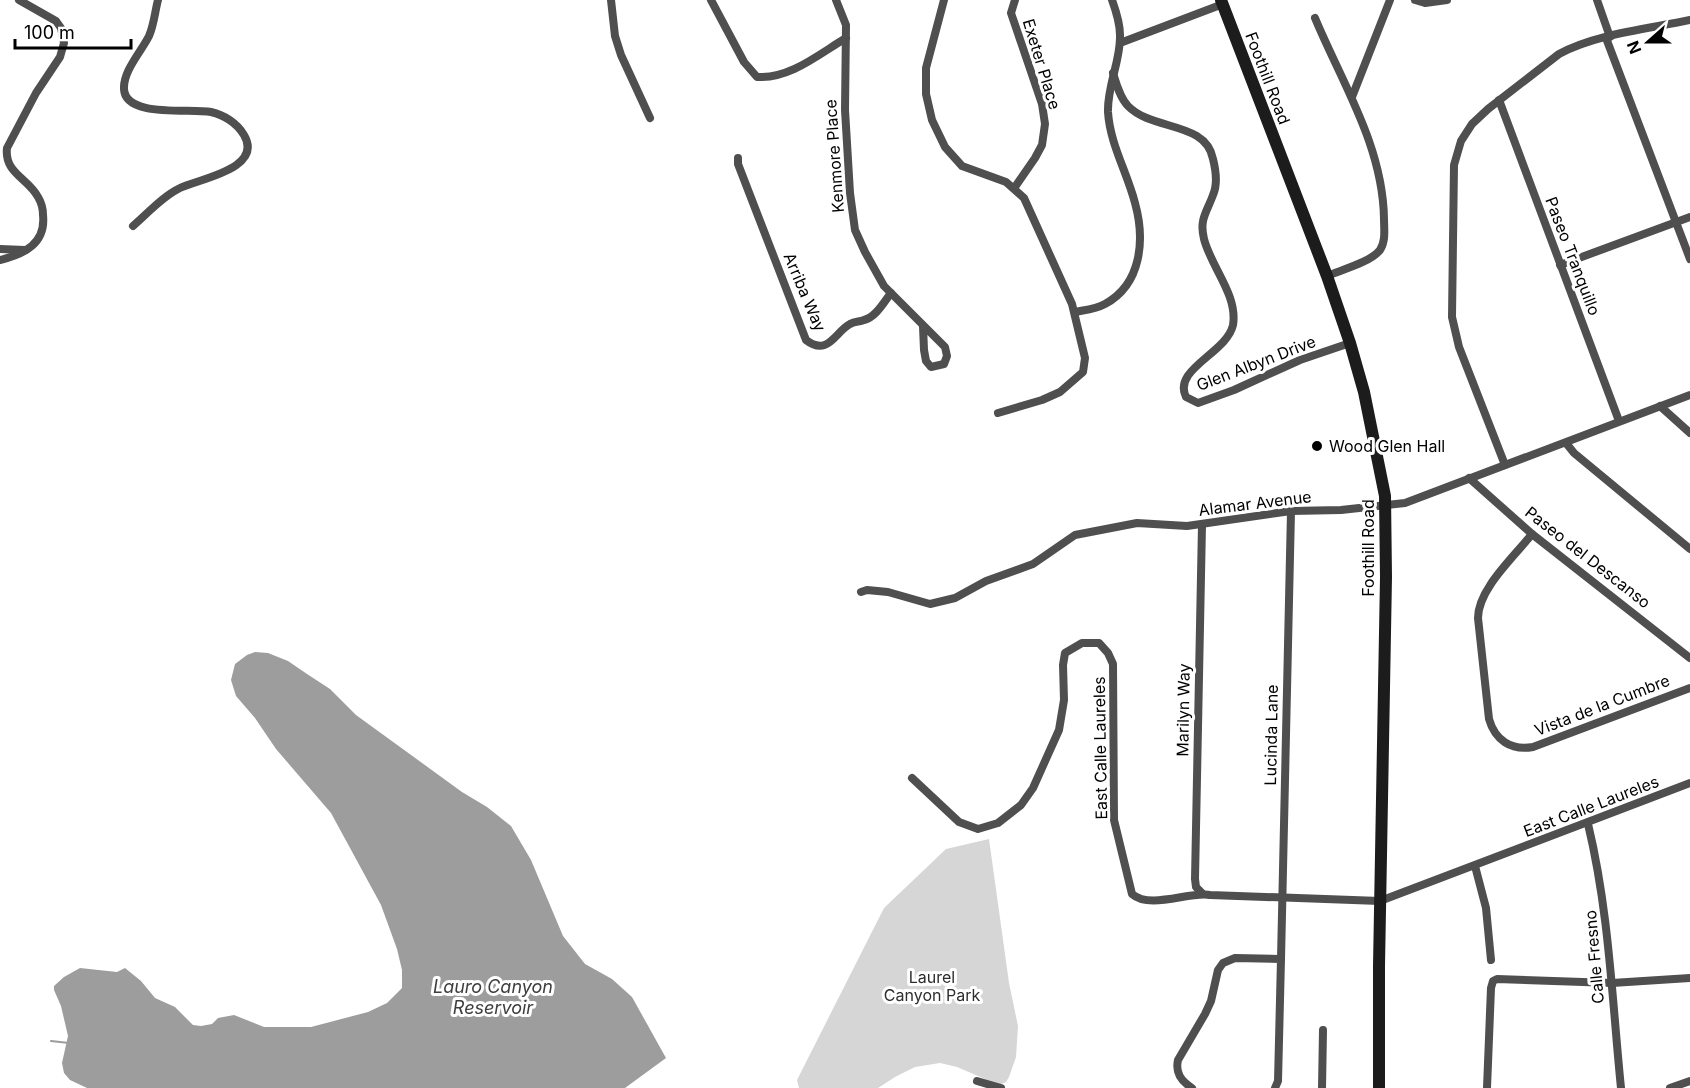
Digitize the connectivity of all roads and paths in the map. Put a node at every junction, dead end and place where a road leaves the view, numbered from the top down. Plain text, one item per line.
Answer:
1 (18, 0) edge
2 (158, 0) edge
3 (611, 0) edge
4 (711, 0) edge
5 (836, 0) edge
6 (944, 0) edge
7 (1007, 0) edge
8 (1016, 0) edge
9 (1112, 0) edge
10 (1415, 0) edge
11 (1447, 0) edge
12 (1597, 0) edge
13 (1390, 1) edge
14 (1222, 2) edge
15 (1011, 12) junction
16 (1315, 18) dead end
17 (1690, 20) edge
18 (846, 38) junction
19 (1608, 38) junction
20 (1120, 42) junction
21 (1113, 73) junction
22 (1352, 97) junction
23 (1499, 100) junction
24 (651, 118) dead end
25 (738, 158) dead end
26 (1015, 187) junction
27 (1690, 217) edge
28 (1676, 222) junction
29 (133, 226) dead end
30 (0, 249) edge
31 (26, 250) junction
32 (1690, 259) edge
33 (0, 260) edge
34 (1560, 266) junction
35 (1327, 276) junction
36 (891, 293) junction
37 (1075, 312) junction
38 (923, 326) junction
39 (1350, 343) junction
40 (1690, 394) edge
41 (1660, 406) junction
42 (998, 413) dead end
43 (1619, 421) junction
44 (1690, 433) edge
45 (1566, 443) junction
46 (1504, 465) junction
47 (1469, 478) junction
48 (1386, 506) junction
49 (1291, 511) junction
50 (1202, 525) junction
51 (1532, 534) junction
52 (1690, 549) edge
53 (861, 592) dead end
54 (1690, 658) edge
55 (1690, 688) edge
56 (912, 778) dead end
57 (1690, 783) edge
58 (1588, 824) junction
59 (1475, 866) junction
60 (1202, 893) junction
61 (1282, 898) junction
62 (1380, 901) junction
63 (1281, 959) junction
64 (1491, 960) dead end
65 (1690, 978) edge
66 (1612, 983) junction
67 (1323, 1030) dead end
68 (977, 1081) dead end
69 (1690, 1081) edge
70 (1001, 1088) edge
71 (1192, 1088) edge
72 (1275, 1088) edge
73 (1322, 1088) edge
74 (1379, 1088) edge
75 (1487, 1088) edge
76 (1621, 1088) edge
77 (1670, 1088) edge

1 - 31 street
2 - 29 street
3 - 24 street
4 - 18 street
5 - 18 street, Kenmore Place
6 - 26 street
7 - 15 street, Exeter Place
8 - 15 street, Exeter Place
9 - 20 street
10 - 11 street
12 - 19 street
13 - 22 street
14 - 20 street
14 - 35 main road, Foothill Road
15 - 26 street, Exeter Place
16 - 22 street
17 - 19 street
18 - 36 street, Kenmore Place
19 - 23 street
19 - 28 street
20 - 21 street
21 - 37 street
21 - 39 street, Glen Albyn Drive
22 - 35 street
23 - 34 street, Paseo Tranquillo
23 - 46 street
25 - 36 street, Arriba Way
26 - 37 street
27 - 28 street
28 - 32 street
28 - 34 street
30 - 31 street
31 - 33 street
34 - 43 street, Paseo Tranquillo
35 - 39 main road, Foothill Road
36 - 38 street, Kenmore Place
37 - 42 street
38 - 38 street, Kenmore Place
39 - 48 main road, Foothill Road
40 - 41 street, Alamar Avenue
41 - 43 street, Alamar Avenue
41 - 44 street
43 - 45 street, Alamar Avenue
45 - 46 street, Alamar Avenue
45 - 52 street
46 - 47 street, Alamar Avenue
47 - 48 street, Alamar Avenue
47 - 51 street, Paseo del Descanso
48 - 49 street, Alamar Avenue
48 - 62 main road, Foothill Road
49 - 50 street, Alamar Avenue
49 - 61 street, Lucinda Lane
50 - 53 street, Alamar Avenue
50 - 60 street, Marilyn Way
51 - 54 street, Paseo del Descanso
51 - 55 street, Vista de la Cumbre
56 - 60 street, East Calle Laureles
57 - 58 street, East Calle Laureles
58 - 59 street, East Calle Laureles
58 - 66 street, Calle Fresno
59 - 62 street, East Calle Laureles
59 - 64 street
60 - 61 street, East Calle Laureles
61 - 62 street, East Calle Laureles
61 - 63 street, Lucinda Lane
62 - 74 main road, Foothill Road
63 - 71 street
63 - 72 street, Lucinda Lane
65 - 66 street
66 - 75 street
66 - 76 street, Calle Fresno
67 - 73 street
68 - 70 street
69 - 77 street

